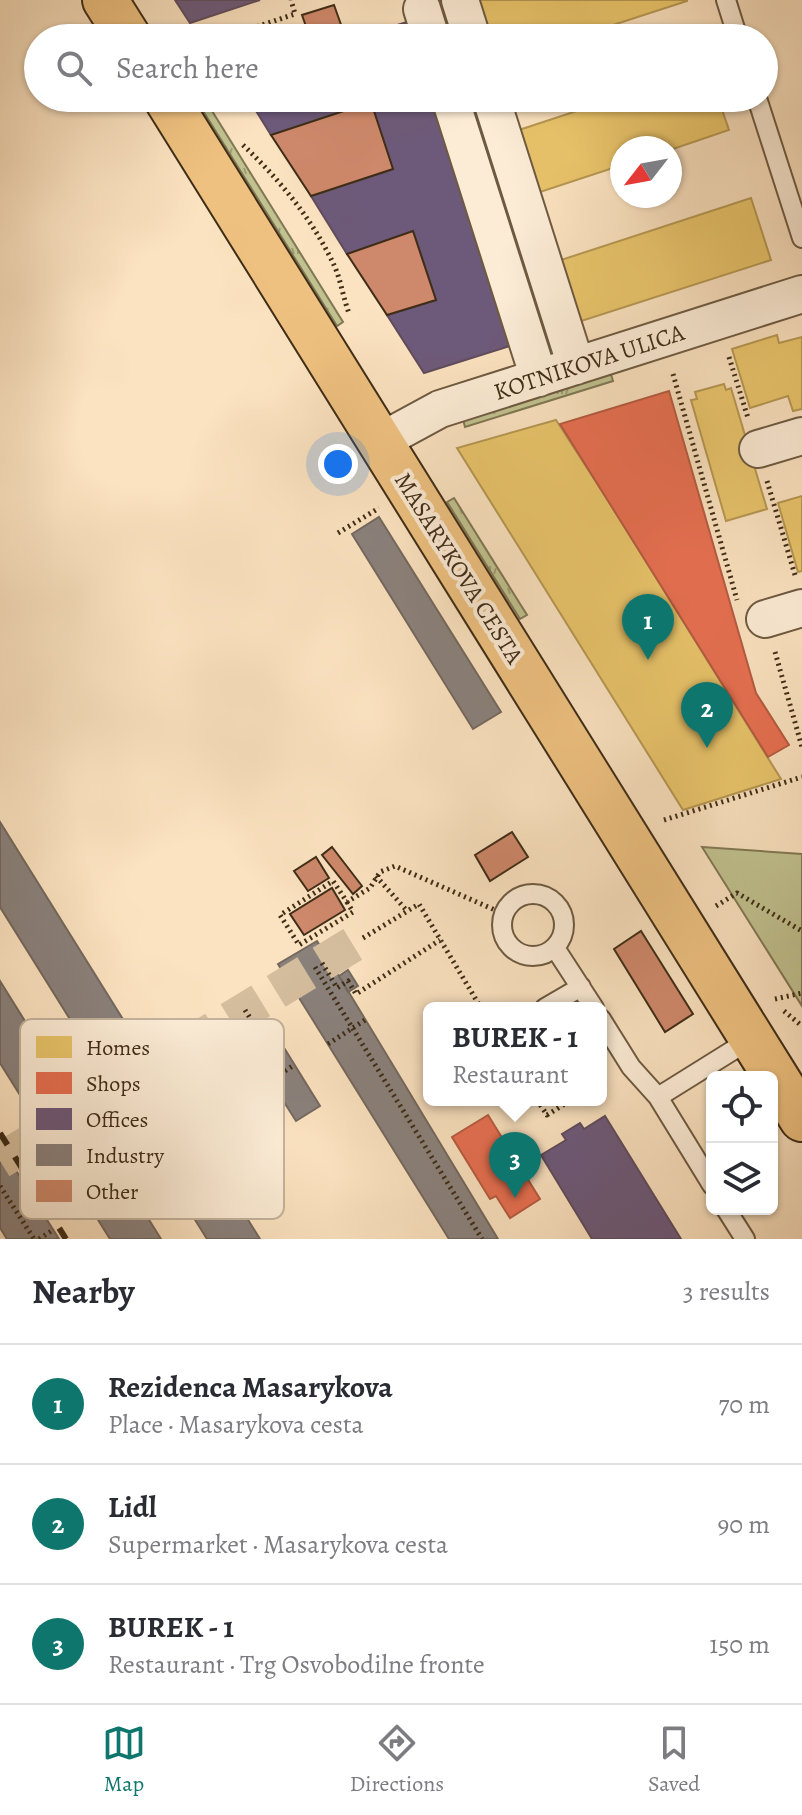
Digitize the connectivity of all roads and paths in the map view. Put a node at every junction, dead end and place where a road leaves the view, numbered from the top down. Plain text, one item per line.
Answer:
1 (105, 0) edge
2 (291, 0) edge
3 (460, 0) edge
4 (726, 0) edge
5 (120, 24) edge
6 (265, 24) edge
7 (468, 24) edge
8 (734, 24) edge
9 (175, 112) edge
10 (454, 112) edge
11 (495, 112) edge
12 (762, 112) edge
13 (238, 140) dead end
14 (802, 238) edge
15 (802, 294) edge
16 (349, 315) dead end
17 (576, 366) junction
18 (673, 374) dead end
19 (539, 378) junction
20 (802, 436) edge
21 (381, 441) junction
22 (758, 449) dead end
23 (380, 507) dead end
24 (338, 533) dead end
25 (792, 615) edge
26 (802, 747) edge
27 (802, 777) edge
28 (664, 820) dead end
29 (376, 876) junction
30 (347, 902) junction
31 (716, 906) dead end
32 (407, 911) junction
33 (504, 914) junction
34 (802, 931) edge
35 (363, 938) tunnel mouth
36 (440, 940) junction
37 (555, 948) junction
38 (322, 963) dead end
39 (315, 967) dead end
40 (581, 987) junction
41 (802, 993) edge
42 (775, 999) dead end
43 (477, 1002) edge
44 (555, 1002) edge
45 (590, 1002) edge
46 (245, 1010) dead end
47 (251, 1019) edge
48 (365, 1020) dead end
49 (353, 1028) junction
50 (607, 1029) edge
51 (751, 1039) junction
52 (328, 1044) dead end
53 (294, 1065) dead end
54 (284, 1072) edge
55 (658, 1097) junction
56 (541, 1106) edge
57 (561, 1106) edge
58 (789, 1113) edge
59 (705, 1159) edge
60 (0, 1186) edge
61 (20, 1215) edge
62 (730, 1215) edge
63 (22, 1219) edge
64 (53, 1230) dead end
65 (36, 1239) edge
66 (482, 1239) edge
67 (745, 1239) edge

1 - 5 main road
2 - 6 path
3 - 7 street
4 - 8 lane
9 - 21 main road, MASARYKOVA CESTA
10 - 19 street
11 - 17 street
12 - 14 lane
13 - 16 path
15 - 17 street, KOTNIKOVA ULICA
17 - 19 street, KOTNIKOVA ULICA
18 - 25 path
19 - 21 street, KOTNIKOVA ULICA
20 - 22 street
21 - 51 main road, MASARYKOVA CESTA
23 - 24 path
25 - 26 path
27 - 28 path
29 - 30 path
29 - 32 path
29 - 33 path
30 - 30 path
31 - 34 path
32 - 35 path
32 - 36 path
33 - 37 lane
33 - 37 lane
36 - 38 path
36 - 43 path
37 - 40 lane
39 - 49 path
40 - 44 lane
40 - 45 lane
41 - 42 path
46 - 47 path
48 - 49 path
49 - 52 path
49 - 66 path
50 - 55 lane
51 - 55 lane
51 - 58 main road, MASARYKOVA CESTA
53 - 54 path
55 - 59 lane
56 - 57 path
60 - 61 path
62 - 67 lane
63 - 65 path
64 - 65 path

